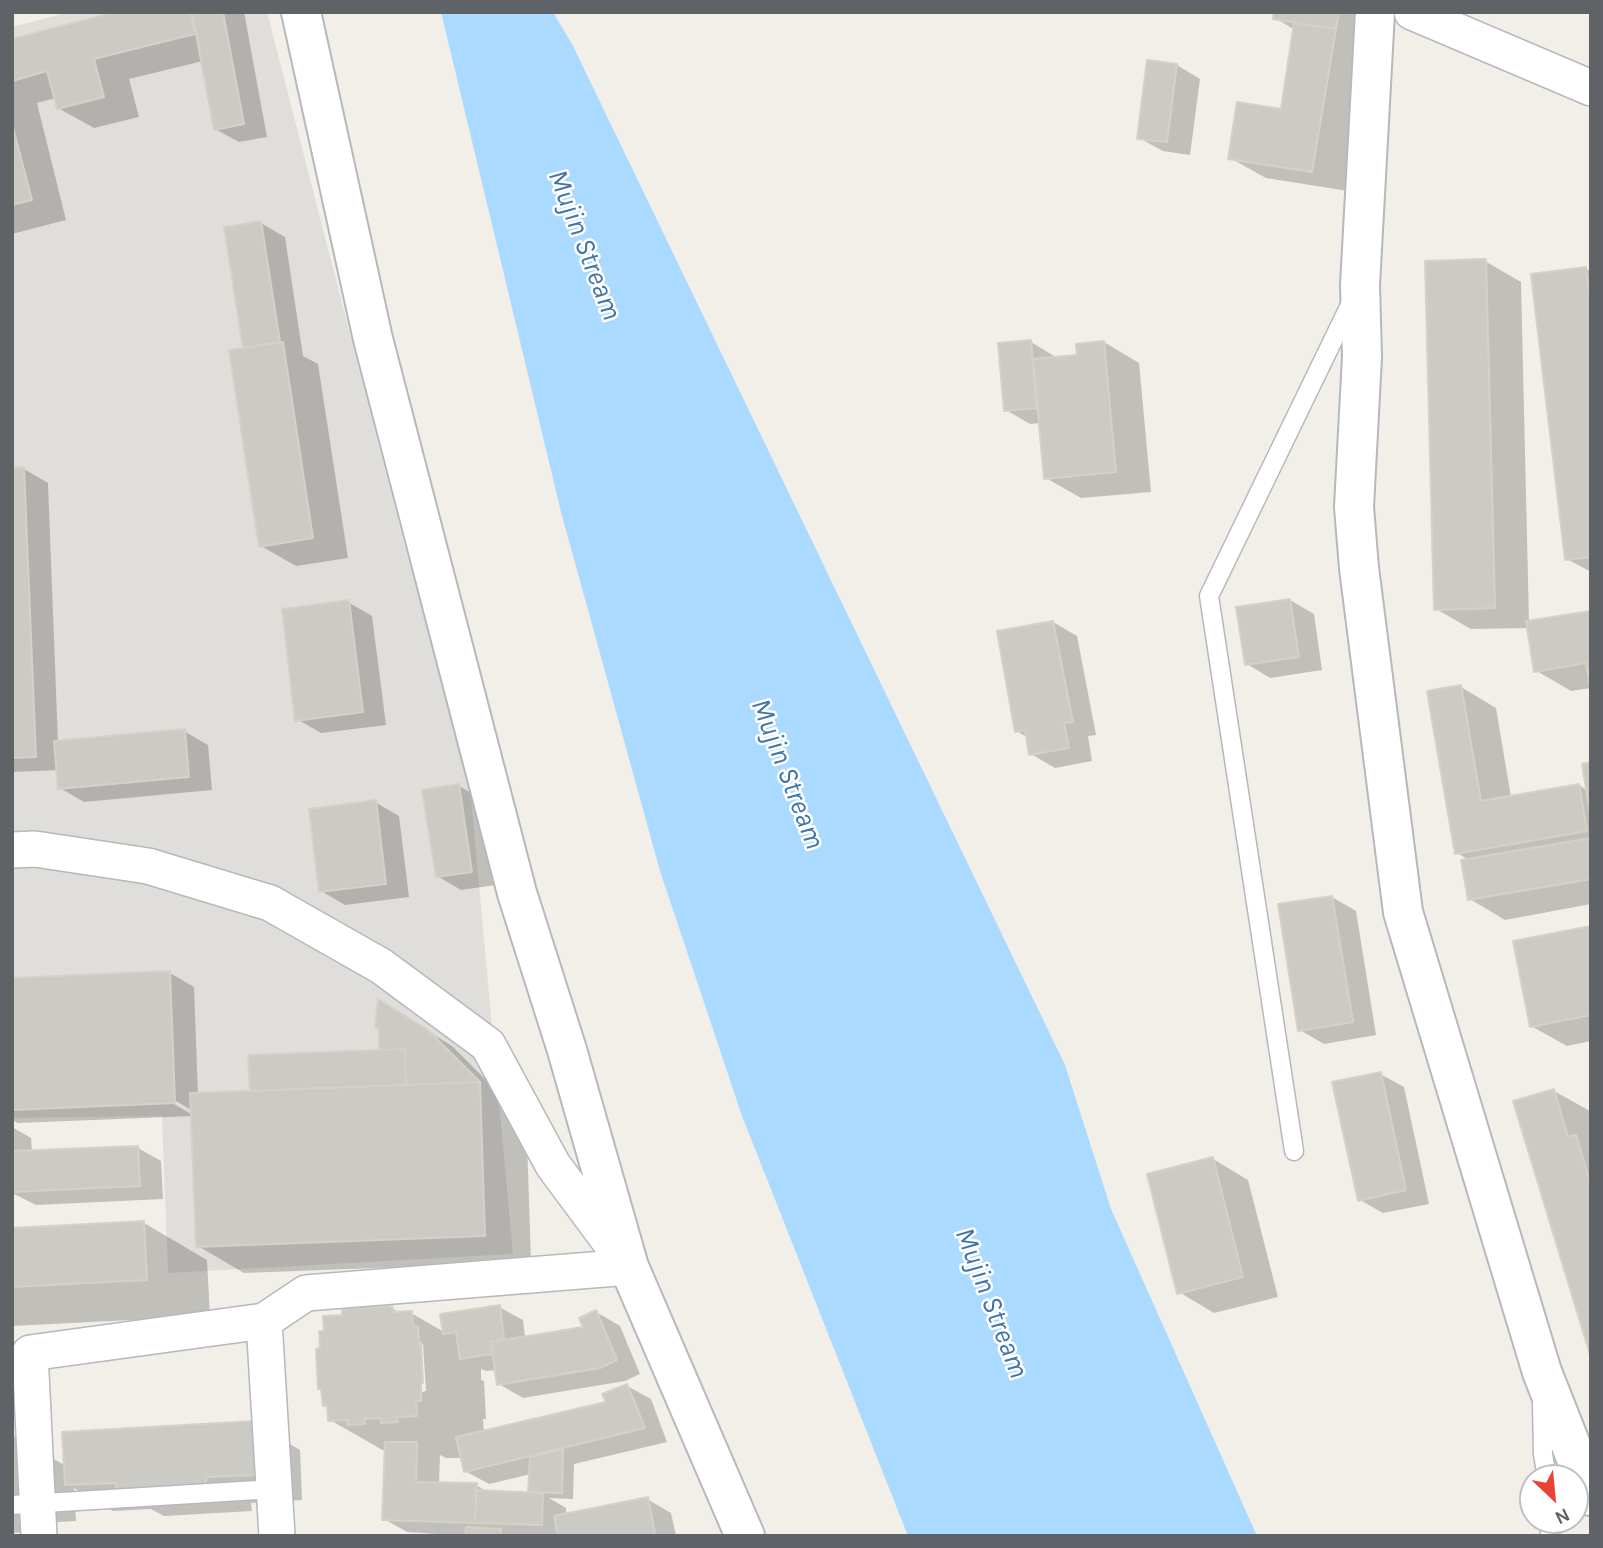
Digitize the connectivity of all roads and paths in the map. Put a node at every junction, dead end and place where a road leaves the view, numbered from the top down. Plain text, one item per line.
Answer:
1 (301, 12) edge
2 (1376, 12) edge
3 (1412, 12) edge
4 (1591, 88) edge
5 (1360, 285) junction
6 (12, 850) edge
7 (1294, 1151) dead end
8 (629, 1267) junction
9 (264, 1321) junction
10 (1542, 1373) junction
11 (1545, 1464) edge
12 (274, 1489) junction
13 (1591, 1496) edge
14 (30, 1515) edge
15 (277, 1536) edge
16 (745, 1536) edge

1 - 8 street
2 - 5 street
3 - 4 street
5 - 7 lane
5 - 10 street
6 - 8 street
8 - 9 street
8 - 16 street
9 - 12 street
9 - 14 street
10 - 11 lane
10 - 13 street
12 - 14 lane
12 - 15 street

